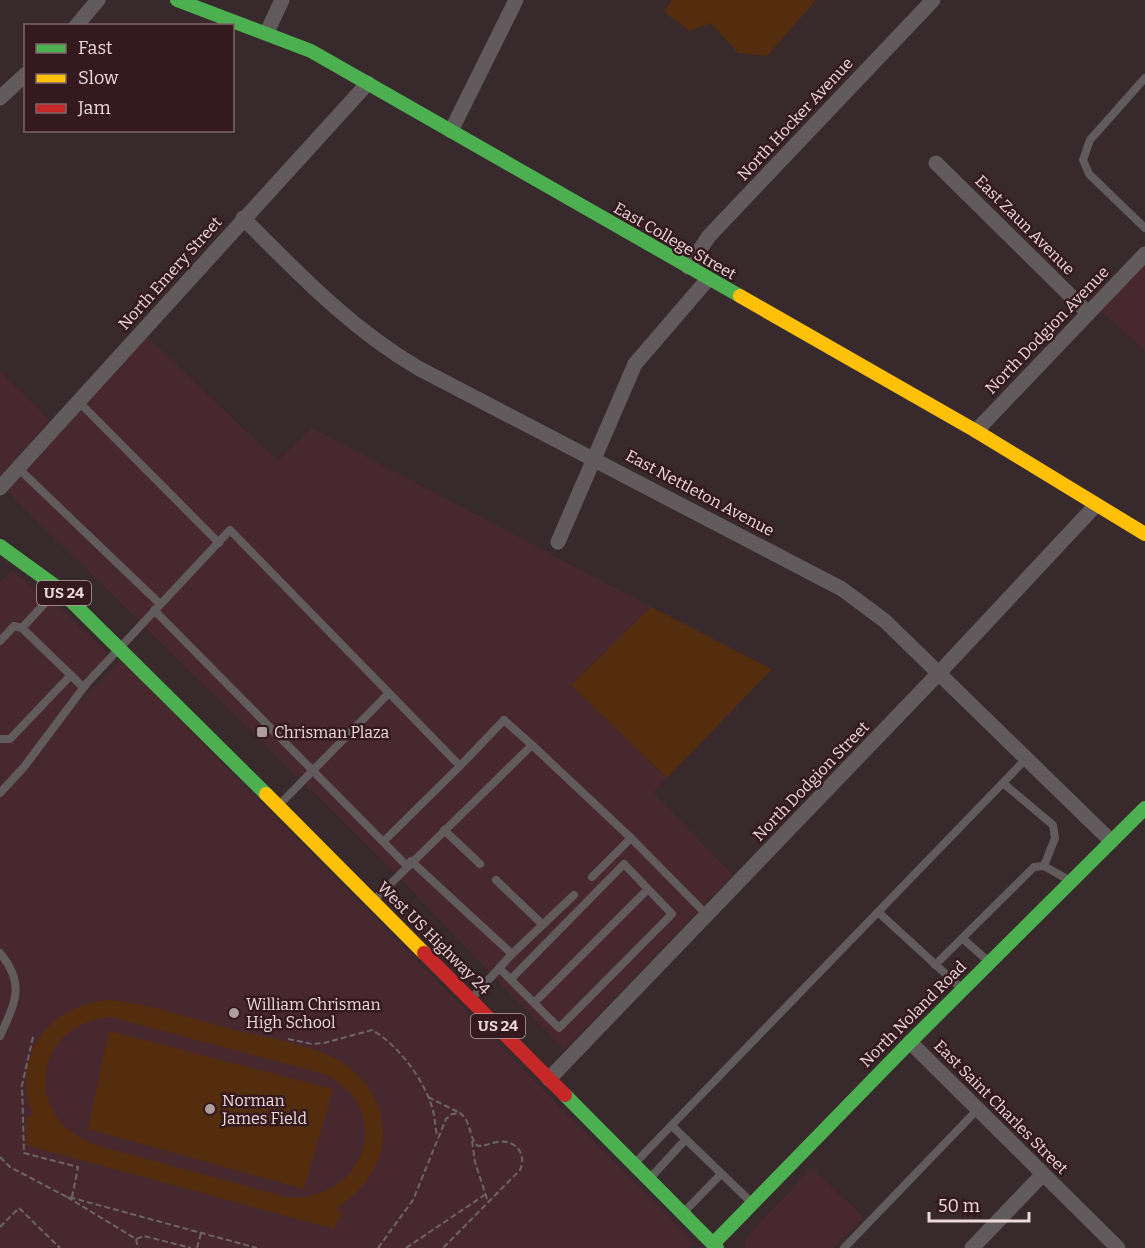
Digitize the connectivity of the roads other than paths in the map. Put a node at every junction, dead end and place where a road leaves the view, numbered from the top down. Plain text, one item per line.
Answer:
1 (98, 0) edge
2 (177, 0) edge
3 (282, 0) edge
4 (516, 0) edge
5 (933, 0) edge
6 (78, 24) edge
7 (267, 32) junction
8 (24, 76) edge
9 (1145, 78) edge
10 (368, 83) junction
11 (0, 98) edge
12 (451, 131) junction
13 (936, 162) dead end
14 (243, 218) junction
15 (1145, 228) edge
16 (1145, 254) edge
17 (688, 267) junction
18 (708, 279) junction
19 (1088, 313) junction
20 (78, 401) junction
21 (976, 431) junction
22 (594, 457) junction
23 (18, 468) junction
24 (0, 488) edge
25 (1096, 505) junction
26 (1145, 534) edge
27 (558, 542) dead end
28 (219, 543) junction
29 (0, 546) edge
30 (58, 588) junction
31 (157, 607) junction
32 (22, 628) junction
33 (0, 641) edge
34 (121, 648) junction
35 (938, 674) junction
36 (71, 675) junction
37 (83, 687) junction
38 (389, 693) junction
39 (0, 739) edge
40 (532, 745) junction
41 (1026, 759) junction
42 (460, 766) junction
43 (312, 771) junction
44 (1003, 783) junction
45 (0, 793) edge
46 (278, 805) junction
47 (1145, 808) edge
48 (444, 830) junction
49 (631, 838) junction
50 (1112, 841) junction
51 (383, 842) junction
52 (409, 863) junction
53 (480, 864) dead end
54 (1044, 866) junction
55 (592, 877) dead end
56 (496, 880) dead end
57 (1071, 881) junction
58 (648, 889) junction
59 (574, 895) dead end
60 (374, 900) junction
61 (878, 912) junction
62 (706, 915) junction
63 (543, 925) junction
64 (962, 938) junction
65 (0, 952) edge
66 (512, 954) junction
67 (990, 962) junction
68 (935, 964) junction
69 (500, 968) junction
70 (511, 980) junction
71 (962, 989) junction
72 (471, 999) junction
73 (534, 1003) junction
74 (0, 1036) edge
75 (910, 1042) junction
76 (549, 1079) junction
77 (978, 1109) junction
78 (672, 1126) junction
79 (686, 1139) junction
80 (634, 1165) junction
81 (721, 1174) junction
82 (1043, 1174) junction
83 (649, 1179) junction
84 (752, 1203) junction
85 (683, 1213) junction
86 (713, 1247) edge
87 (844, 1248) edge
88 (972, 1248) edge
89 (1118, 1248) edge

1 - 6 street
2 - 7 main road, East College Street
3 - 7 street
4 - 12 street
5 - 17 street, North Hocker Avenue
7 - 10 main road, East College Street
8 - 11 street
9 - 15 lane
10 - 12 main road, East College Street
10 - 14 street, North Emery Street
12 - 17 main road, East College Street
13 - 19 street, East Zaun Avenue
14 - 20 street, North Emery Street
14 - 22 street, East Nettleton Avenue
16 - 19 street, North Dodgion Avenue
17 - 18 main road, East College Street
18 - 21 main road, East College Street
18 - 22 street
19 - 21 street, North Dodgion Avenue
20 - 23 street, North Emery Street
20 - 28 lane
21 - 25 main road, East College Street
22 - 27 street
22 - 35 street, East Nettleton Avenue
23 - 24 street, North Emery Street
23 - 31 lane
25 - 26 main road, East College Street
25 - 35 street, North Dodgion Street
28 - 31 lane
28 - 38 lane
29 - 30 main road, US 24
30 - 32 lane
30 - 34 main road, US 24
31 - 34 lane
31 - 43 lane
32 - 33 lane
32 - 36 lane
34 - 37 lane
34 - 46 main road, US 24
35 - 41 street, East Nettleton Avenue
35 - 62 street, North Dodgion Street
36 - 37 lane
36 - 39 lane
37 - 45 lane
38 - 42 lane
38 - 43 lane
40 - 42 lane
40 - 48 lane
40 - 49 lane
41 - 44 lane
41 - 50 street, East Nettleton Avenue
42 - 51 lane
43 - 46 lane
43 - 51 lane
44 - 54 lane
44 - 61 lane
46 - 60 main road, West US Highway 24 / US 24
47 - 50 main road, North Noland Road
48 - 52 lane
48 - 53 lane
49 - 55 lane
49 - 62 lane
50 - 57 main road, North Noland Road
51 - 52 lane
52 - 60 lane
52 - 66 lane
54 - 57 lane
54 - 64 lane
56 - 63 lane
57 - 67 main road, North Noland Road
58 - 70 lane
58 - 73 lane
58 - 73 lane
59 - 63 lane
60 - 72 main road, West US Highway 24 / US 24
61 - 68 lane
61 - 78 lane
62 - 76 street, North Dodgion Street
63 - 66 lane
64 - 67 lane
64 - 68 lane
65 - 74 lane
66 - 69 lane
67 - 71 main road, North Noland Road
68 - 71 lane
69 - 70 lane
69 - 72 lane
70 - 73 lane
71 - 75 main road, North Noland Road
72 - 76 main road, West US Highway 24 / US 24
75 - 77 street, East Saint Charles Street
75 - 84 main road, North Noland Road
76 - 80 main road, West US Highway 24 / US 24
77 - 82 street, East Saint Charles Street
77 - 87 lane
78 - 79 lane
78 - 80 lane
79 - 81 lane
79 - 83 lane
80 - 83 main road, West US Highway 24 / US 24
81 - 84 lane
81 - 85 lane
82 - 88 street
82 - 89 street, East Saint Charles Street
83 - 85 main road, West US Highway 24 / US 24
84 - 86 main road, North Noland Road
85 - 86 main road, West US Highway 24 / US 24

